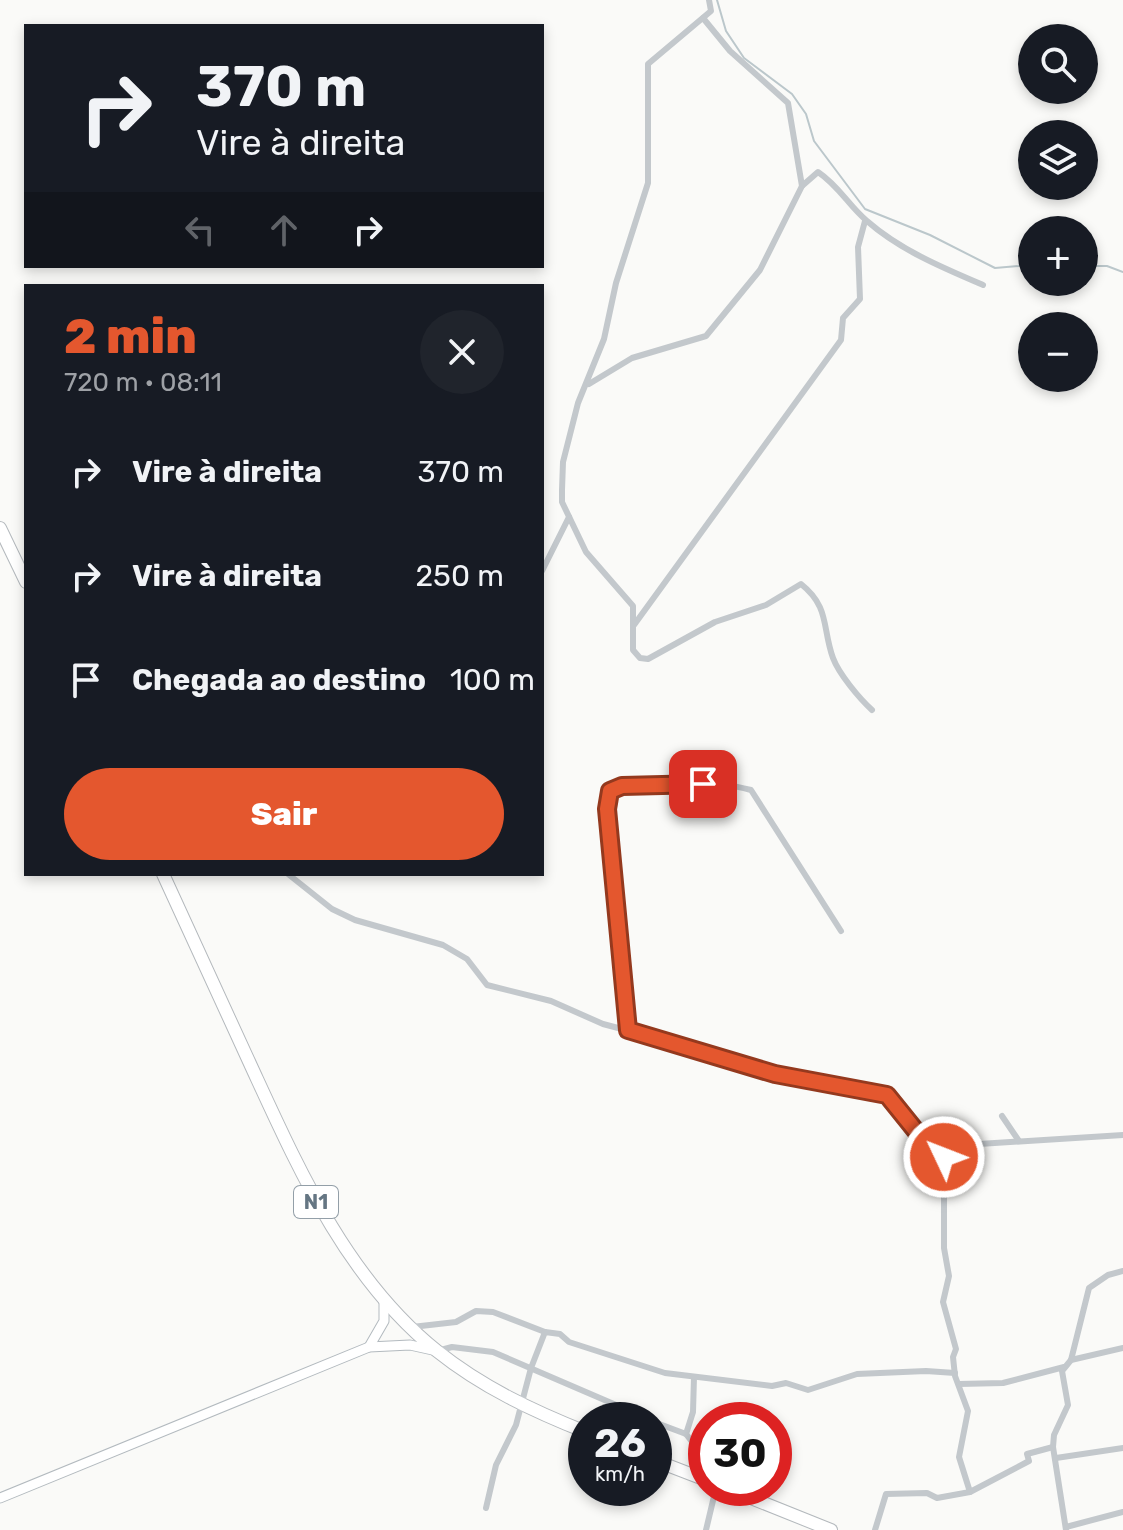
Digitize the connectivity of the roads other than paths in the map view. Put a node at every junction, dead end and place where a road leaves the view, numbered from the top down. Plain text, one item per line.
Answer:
1 (709, 0) edge
2 (703, 18) junction
3 (802, 186) junction
4 (865, 221) junction
5 (983, 285) dead end
6 (588, 385) junction
7 (569, 517) junction
8 (0, 528) edge
9 (544, 567) edge
10 (24, 578) edge
11 (634, 625) junction
12 (872, 710) dead end
13 (164, 876) edge
14 (291, 876) edge
15 (841, 931) dead end
16 (628, 1030) junction
17 (1002, 1116) dead end
18 (1123, 1135) edge
19 (1019, 1141) junction
20 (944, 1157) junction
21 (1123, 1271) edge
22 (384, 1298) junction
23 (412, 1327) junction
24 (545, 1332) junction
25 (369, 1347) junction
26 (1123, 1348) edge
27 (437, 1351) junction
28 (1071, 1360) junction
29 (1064, 1367) junction
30 (531, 1368) junction
31 (955, 1373) junction
32 (694, 1377) junction
33 (959, 1384) junction
34 (614, 1402) edge
35 (520, 1404) junction
36 (568, 1424) edge
37 (672, 1429) edge
38 (686, 1434) junction
39 (688, 1437) edge
40 (1053, 1447) junction
41 (1123, 1448) edge
42 (1056, 1458) junction
43 (970, 1492) junction
44 (0, 1498) edge
45 (712, 1506) edge
46 (771, 1506) edge
47 (486, 1508) dead end
48 (1123, 1512) edge
49 (1066, 1528) edge
50 (706, 1530) edge
51 (831, 1530) edge
52 (875, 1530) edge

1 - 2 street
2 - 3 street
2 - 6 street
3 - 4 street
3 - 6 street
4 - 5 street
4 - 11 street
6 - 7 street
7 - 9 street
7 - 11 street
8 - 10 highway
11 - 12 street
13 - 22 highway, N1
14 - 16 street
15 - 16 street
16 - 20 street
17 - 19 street
18 - 19 street
19 - 20 street
20 - 31 street
21 - 28 street
22 - 23 highway, N1
22 - 25 main road
23 - 24 street
23 - 27 highway, N1
24 - 30 street
24 - 32 street
25 - 27 main road
25 - 44 main road
26 - 28 street
27 - 30 street
27 - 35 highway, N1
28 - 29 street
29 - 33 street
29 - 40 street
30 - 34 street
30 - 35 street
31 - 32 street
31 - 33 street
32 - 38 street
33 - 43 street
35 - 36 highway, N1
35 - 47 street
37 - 38 street
38 - 39 street
40 - 42 street
40 - 43 street
41 - 42 street
42 - 49 street
43 - 52 street
45 - 50 street
46 - 51 highway
48 - 49 street

